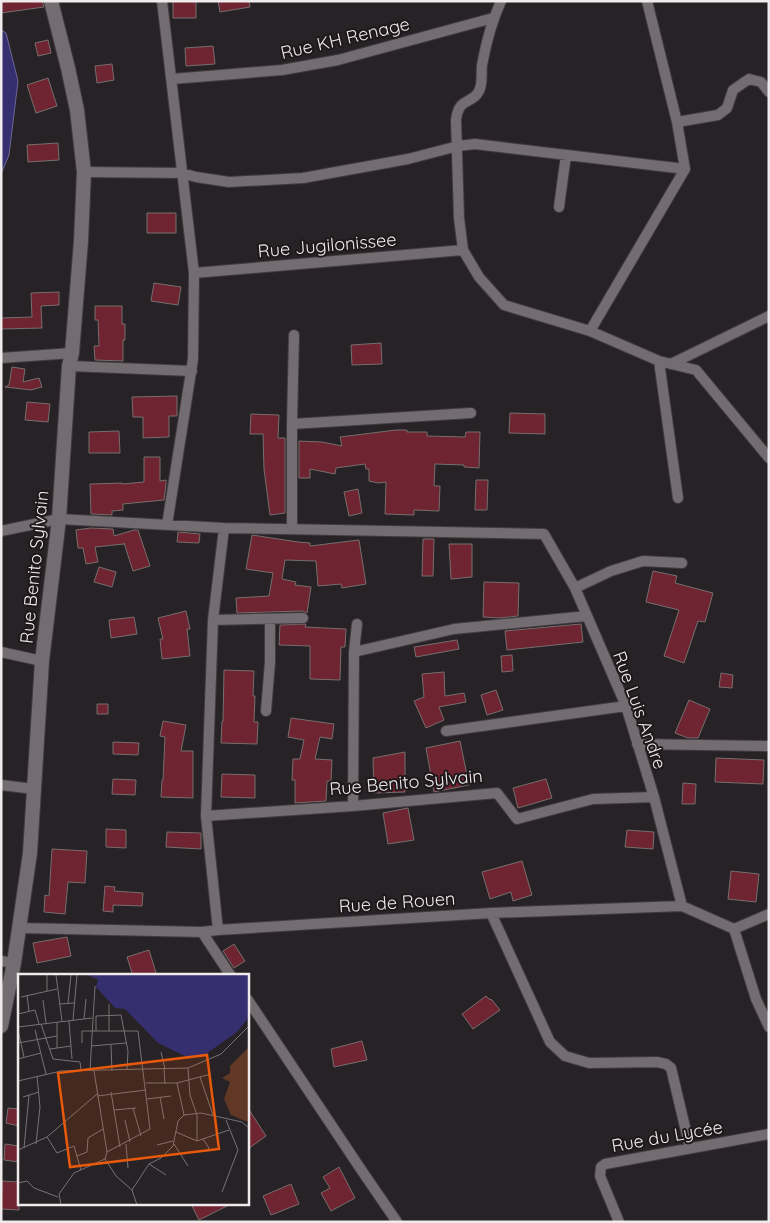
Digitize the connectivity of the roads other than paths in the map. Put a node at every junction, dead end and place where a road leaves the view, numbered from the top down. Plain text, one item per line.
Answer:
1 (51, 1) edge
2 (162, 1) edge
3 (501, 1) edge
4 (647, 1) edge
5 (494, 18) junction
6 (172, 78) junction
7 (769, 92) edge
8 (677, 122) junction
9 (458, 146) junction
10 (566, 155) junction
11 (685, 169) junction
12 (84, 172) junction
13 (182, 173) junction
14 (559, 207) dead end
15 (463, 250) junction
16 (194, 273) junction
17 (769, 316) edge
18 (590, 331) junction
19 (294, 335) dead end
20 (1, 358) edge
21 (70, 360) junction
22 (659, 361) junction
23 (671, 364) junction
24 (192, 371) junction
25 (471, 413) dead end
26 (292, 424) junction
27 (769, 458) edge
28 (678, 498) dead end
29 (59, 519) junction
30 (167, 525) junction
31 (224, 528) junction
32 (292, 529) junction
33 (1, 531) edge
34 (682, 563) dead end
35 (575, 588) junction
36 (587, 616) junction
37 (270, 618) junction
38 (303, 618) dead end
39 (214, 620) junction
40 (357, 624) dead end
41 (1, 652) edge
42 (354, 652) junction
43 (42, 661) junction
44 (626, 706) junction
45 (266, 711) dead end
46 (446, 731) dead end
47 (637, 744) junction
48 (769, 746) edge
49 (1, 785) edge
50 (34, 789) junction
51 (654, 797) junction
52 (352, 806) junction
53 (206, 816) junction
54 (682, 906) junction
55 (491, 913) junction
56 (769, 914) edge
57 (20, 928) junction
58 (734, 929) junction
59 (218, 930) junction
60 (202, 932) junction
61 (8, 962) edge
62 (230, 974) edge
63 (249, 1002) edge
64 (1, 1026) edge
65 (769, 1027) edge
66 (769, 1134) edge
67 (690, 1148) junction
68 (397, 1222) edge
69 (619, 1222) edge

1 - 12 main road, Rue Benito Sylvain
2 - 6 street
3 - 5 street
4 - 8 street
5 - 6 street, Rue KH Renage
5 - 9 street
6 - 13 street
7 - 8 street
8 - 11 street
9 - 10 street
9 - 13 street
9 - 15 street
10 - 11 street
10 - 14 street
11 - 18 street
12 - 13 street
12 - 21 main road, Rue Benito Sylvain
13 - 16 street
15 - 16 street, Rue Jugilonissee
15 - 18 street
16 - 24 street
17 - 23 street
18 - 22 street
19 - 26 street
20 - 21 street
21 - 24 street
21 - 29 main road, Rue Benito Sylvain
22 - 23 street
22 - 28 street
23 - 27 street
24 - 30 street
25 - 26 street
26 - 32 street
29 - 30 street
29 - 33 street
29 - 43 main road, Rue Benito Sylvain
30 - 31 street
31 - 32 street
31 - 39 street
32 - 35 street, Rue Luis Andre
34 - 35 street
35 - 36 street, Rue Luis Andre
36 - 42 street
36 - 44 street, Rue Luis Andre
37 - 38 street
37 - 39 street
37 - 45 street
39 - 53 street
40 - 42 street
41 - 43 street
42 - 52 street
43 - 50 main road, Rue Benito Sylvain
44 - 46 street
44 - 47 street, Rue Luis Andre
47 - 48 street
47 - 51 street, Rue Luis Andre
49 - 50 street
50 - 57 main road, Rue Benito Sylvain
51 - 52 street, Rue Benito Sylvain
51 - 54 street, Rue Luis Andre
52 - 53 street, Rue Benito Sylvain
53 - 59 street
54 - 55 street, Rue de Rouen
54 - 58 street, Rue de Rouen
55 - 59 street, Rue de Rouen
55 - 67 street
56 - 58 street
57 - 60 street, Rue de Rouen
57 - 61 main road, Rue Benito Sylvain
58 - 65 street
59 - 60 street, Rue de Rouen
60 - 62 street
61 - 64 main road, Rue Benito Sylvain
63 - 68 street
66 - 67 street, Rue du Lycée
67 - 69 street, Rue du Lycée

